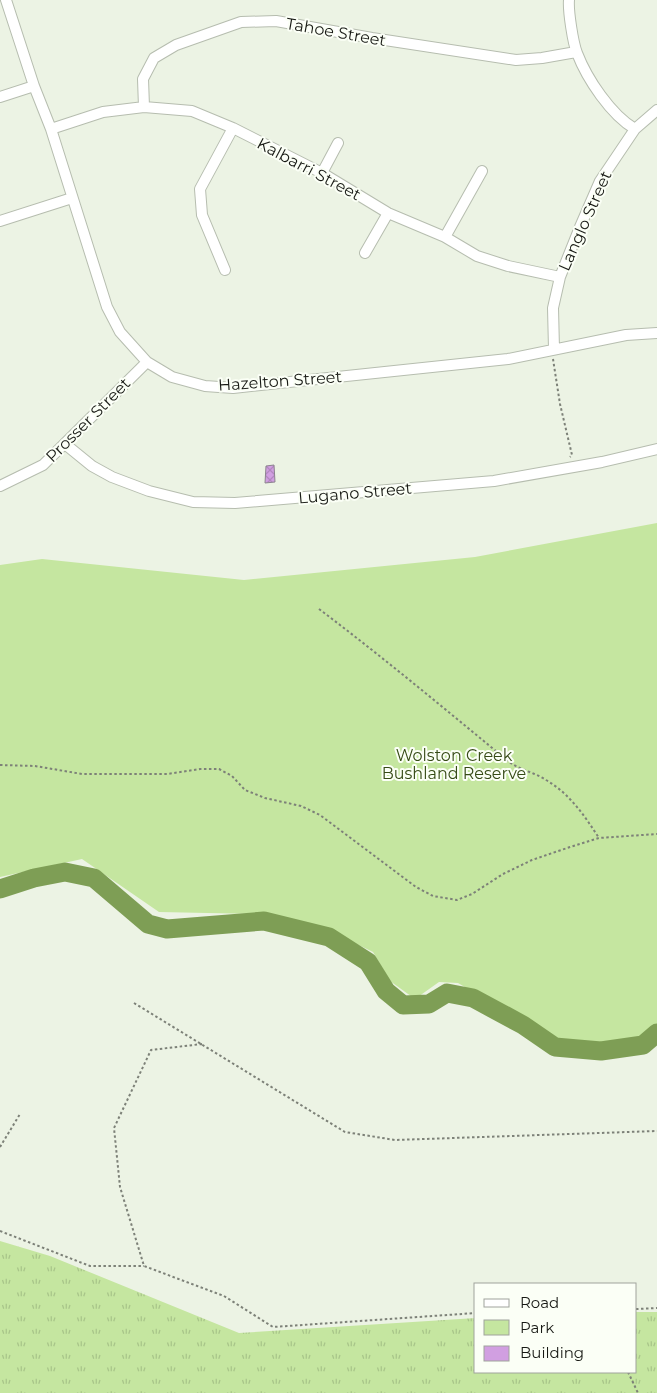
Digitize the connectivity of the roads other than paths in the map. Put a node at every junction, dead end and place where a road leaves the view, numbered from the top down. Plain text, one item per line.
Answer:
1 (6, 0) edge
2 (569, 0) edge
3 (576, 52) junction
4 (34, 86) junction
5 (0, 97) edge
6 (144, 107) junction
7 (657, 110) edge
8 (233, 128) junction
9 (51, 129) junction
10 (635, 129) junction
11 (338, 143) dead end
12 (482, 171) dead end
13 (322, 173) junction
14 (72, 198) junction
15 (388, 213) junction
16 (0, 221) edge
17 (445, 237) junction
18 (365, 253) dead end
19 (225, 270) dead end
20 (560, 276) junction
21 (657, 333) edge
22 (554, 349) junction
23 (147, 362) junction
24 (65, 444) junction
25 (657, 448) edge
26 (0, 486) edge

1 - 4 street, Hazelton Street
2 - 3 street
3 - 6 street, Tahoe Street
3 - 10 street
4 - 5 street
4 - 9 street, Hazelton Street
6 - 8 street, Kalbarri Street
6 - 9 street, Kalbarri Street
7 - 10 street, Langlo Street
8 - 13 street, Kalbarri Street
8 - 19 street
9 - 14 street, Hazelton Street
10 - 20 street, Langlo Street
11 - 13 street
12 - 17 street
13 - 15 street, Kalbarri Street
14 - 16 street
14 - 23 street, Hazelton Street
15 - 17 street, Kalbarri Street
15 - 18 street
17 - 20 street, Kalbarri Street
20 - 22 street, Langlo Street
21 - 22 street, Hazelton Street
22 - 23 street, Hazelton Street
23 - 24 street, Prosser Street
24 - 25 street, Lugano Street
24 - 26 street, Prosser Street

